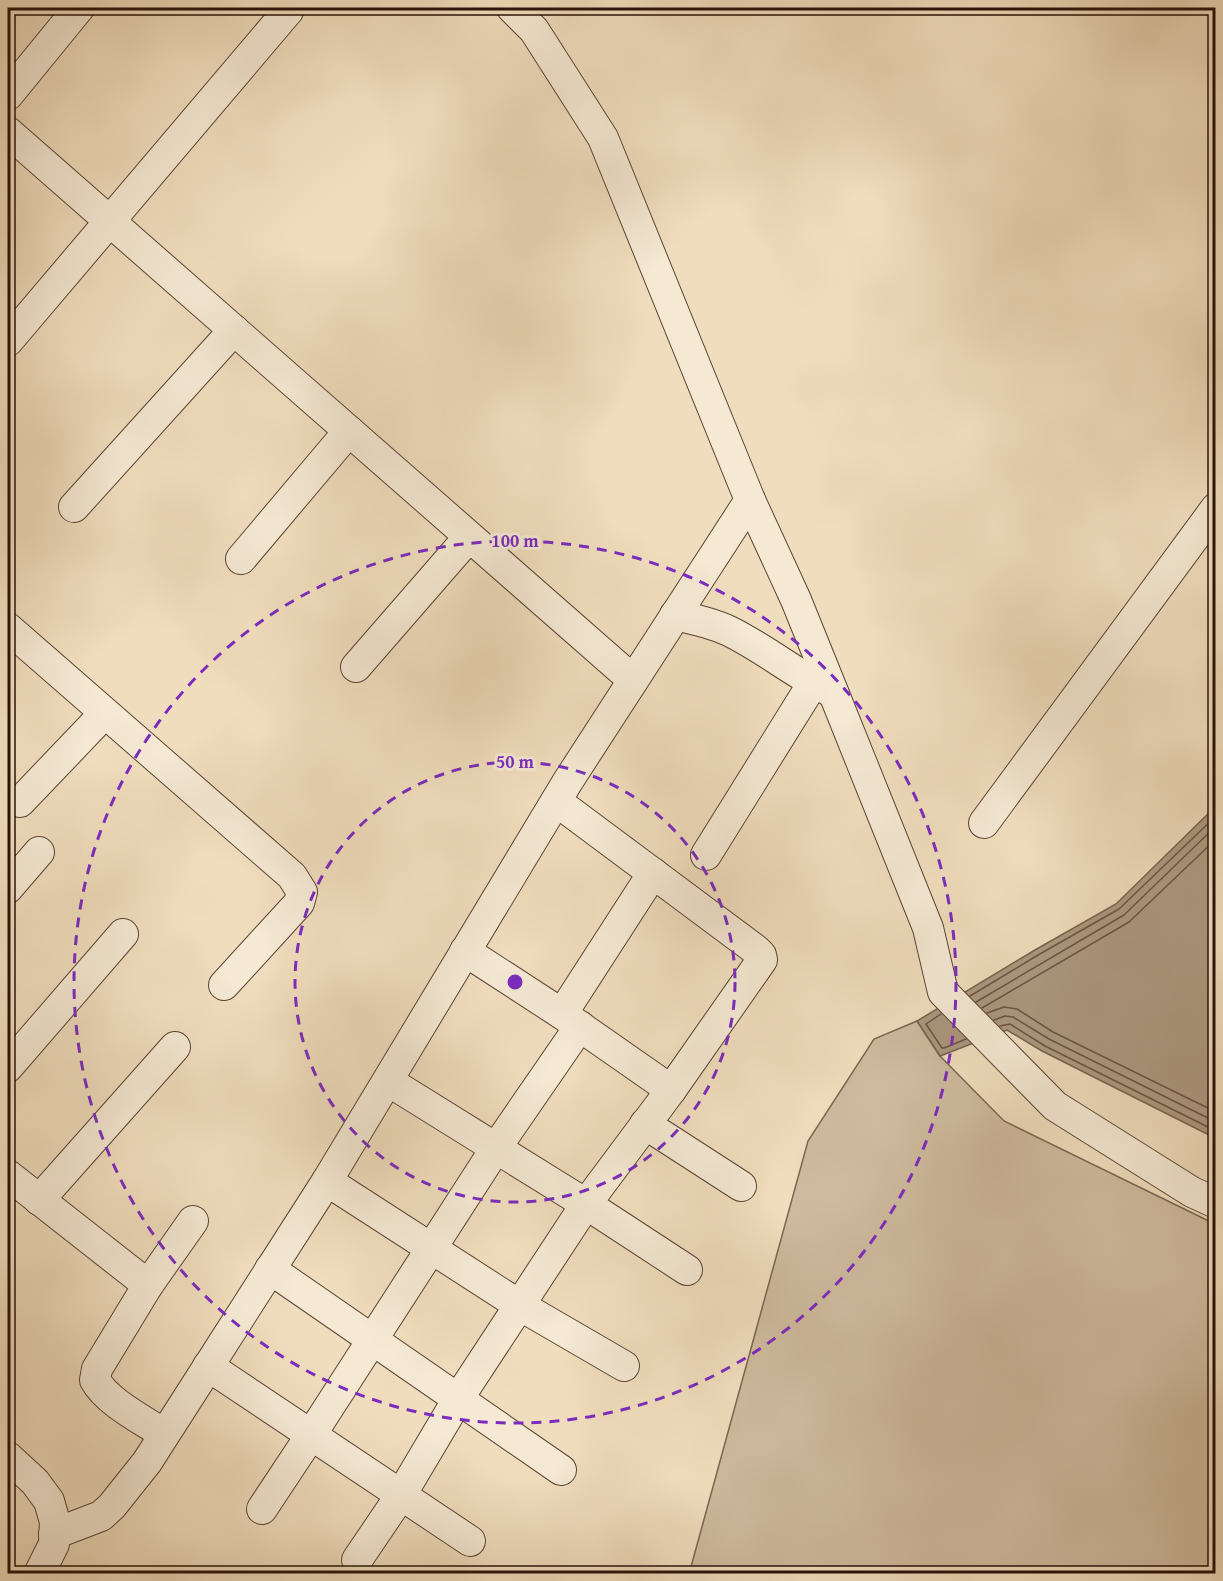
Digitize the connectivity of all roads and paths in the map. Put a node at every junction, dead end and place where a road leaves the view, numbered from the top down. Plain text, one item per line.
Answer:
1 (79, 8) edge
2 (512, 8) edge
3 (288, 11) dead end
4 (8, 95) edge
5 (8, 132) edge
6 (110, 222) junction
7 (234, 330) junction
8 (8, 341) edge
9 (349, 432) junction
10 (750, 500) junction
11 (74, 507) dead end
12 (1215, 508) edge
13 (469, 537) junction
14 (241, 559) dead end
15 (675, 615) junction
16 (8, 628) edge
17 (356, 667) dead end
18 (633, 680) junction
19 (824, 688) junction
20 (104, 714) junction
21 (556, 801) junction
22 (20, 802) dead end
23 (984, 823) dead end
24 (39, 852) dead end
25 (706, 855) dead end
26 (653, 873) junction
27 (8, 888) edge
28 (123, 934) dead end
29 (465, 951) junction
30 (224, 985) dead end
31 (571, 1020) junction
32 (175, 1047) dead end
33 (8, 1067) edge
34 (388, 1081) junction
35 (671, 1089) junction
36 (645, 1124) junction
37 (496, 1149) junction
38 (8, 1175) edge
39 (327, 1180) junction
40 (741, 1186) dead end
41 (39, 1200) junction
42 (1215, 1203) edge
43 (586, 1204) junction
44 (193, 1221) dead end
45 (431, 1249) junction
46 (270, 1269) junction
47 (687, 1270) dead end
48 (148, 1286) junction
49 (519, 1305) junction
50 (373, 1340) junction
51 (208, 1366) junction
52 (624, 1366) dead end
53 (458, 1399) junction
54 (164, 1434) junction
55 (311, 1435) junction
56 (8, 1457) edge
57 (561, 1470) dead end
58 (401, 1495) junction
59 (262, 1509) dead end
60 (54, 1534) junction
61 (470, 1541) dead end
62 (357, 1560) dead end
63 (39, 1574) edge

1 - 4 street
2 - 10 street
3 - 6 street
5 - 6 street
6 - 7 street
6 - 8 street
7 - 9 street
7 - 11 street
9 - 13 street
9 - 14 street
10 - 15 street
10 - 19 street
12 - 23 street
13 - 17 street
13 - 18 street
15 - 18 street
15 - 19 street
16 - 20 street
18 - 21 street
19 - 25 street
19 - 42 street
20 - 22 street
20 - 30 street
21 - 26 street
21 - 29 street
24 - 27 street
26 - 31 street
26 - 35 street
28 - 33 street
29 - 31 street
29 - 34 street
31 - 35 street
31 - 37 street
32 - 41 street
34 - 37 street
34 - 39 street
35 - 36 street
36 - 40 street
36 - 43 street
37 - 43 street
37 - 45 street
38 - 41 street
39 - 45 street
39 - 46 street
41 - 48 street
43 - 47 street
43 - 49 street
44 - 48 street
45 - 49 street
45 - 50 street
46 - 50 street
46 - 51 street
48 - 54 street
49 - 52 street
49 - 53 street
50 - 53 street
50 - 55 street
51 - 54 street
51 - 55 street
53 - 57 street
53 - 58 street
54 - 60 street
55 - 58 street
55 - 59 street
56 - 60 street
58 - 61 street
58 - 62 street
60 - 63 street

